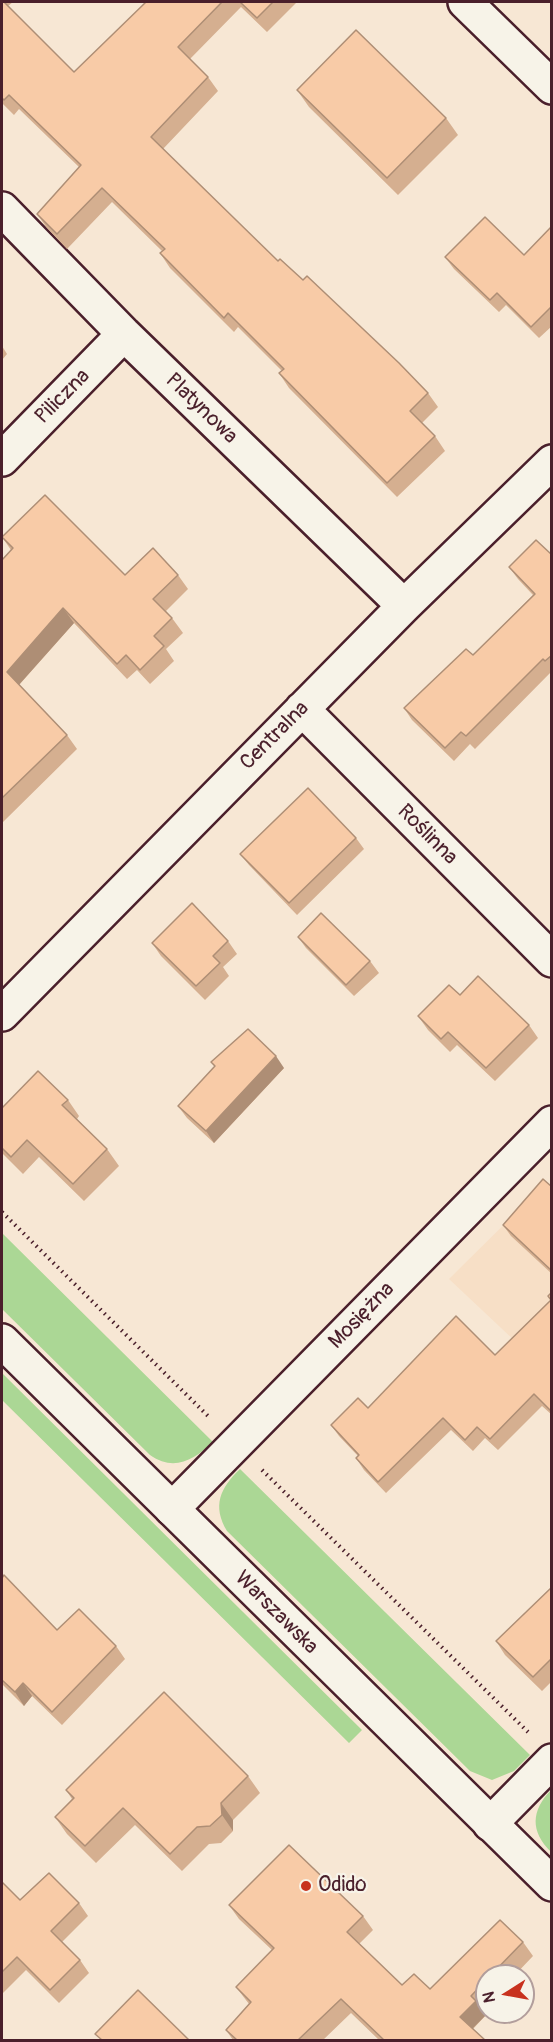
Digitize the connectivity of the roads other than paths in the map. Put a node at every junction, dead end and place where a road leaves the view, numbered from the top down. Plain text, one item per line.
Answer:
1 (465, 2) edge
2 (552, 87) edge
3 (2, 209) edge
4 (124, 334) junction
5 (2, 459) edge
6 (552, 462) edge
7 (404, 606) junction
8 (302, 709) junction
9 (552, 960) edge
10 (2, 1014) edge
11 (552, 1122) edge
12 (2, 1341) edge
13 (172, 1509) junction
14 (542, 1749) edge
15 (490, 1824) junction
16 (552, 1884) edge

1 - 2 street
3 - 4 street, Platynowa
4 - 5 street, Piliczna
4 - 7 street, Platynowa
6 - 7 street, Centralna
7 - 8 street, Centralna
8 - 9 street, Roślinna
8 - 10 street, Centralna
11 - 13 street, Mosiężna
12 - 13 street, Warszawska
13 - 15 street, Warszawska
14 - 15 street
15 - 16 street, Warszawska

